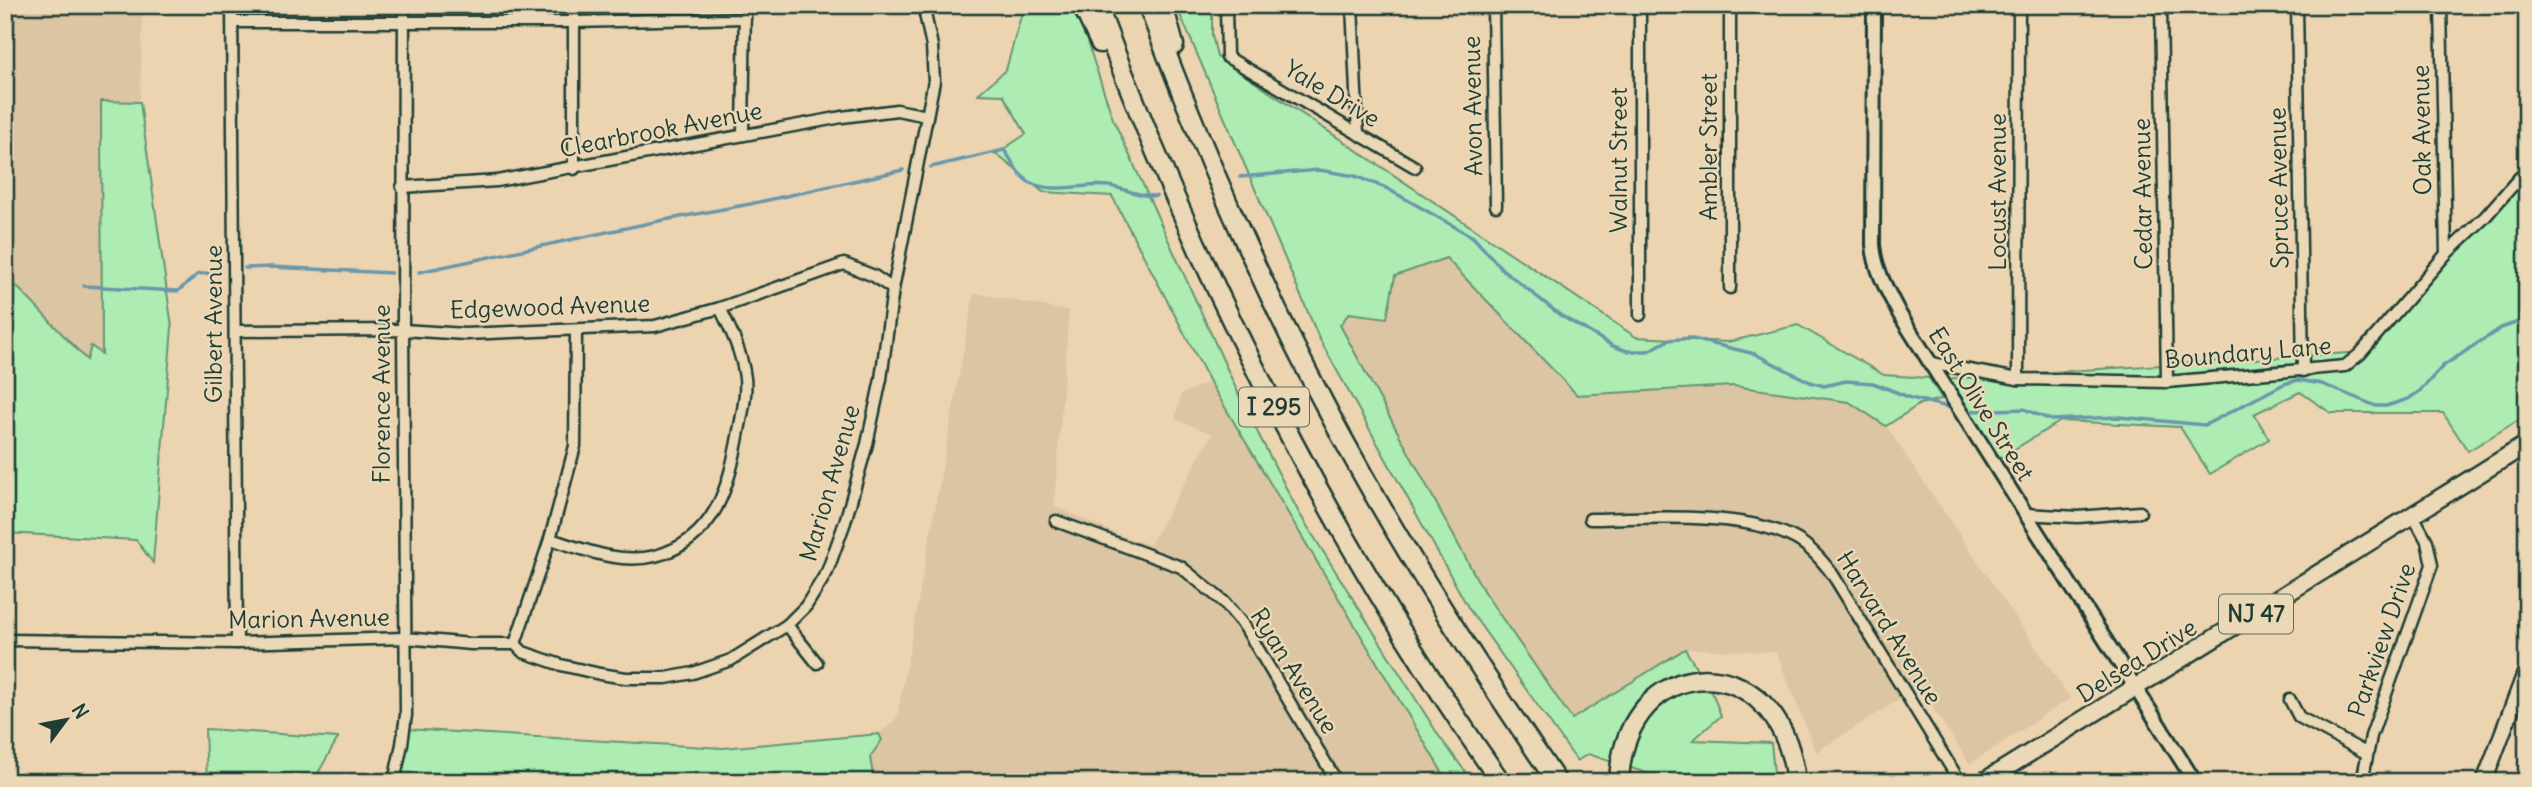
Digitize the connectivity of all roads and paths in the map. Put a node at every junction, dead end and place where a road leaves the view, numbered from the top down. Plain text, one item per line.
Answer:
1 (232, 5) edge
2 (404, 5) edge
3 (574, 5) edge
4 (745, 5) edge
5 (923, 5) edge
6 (1083, 5) edge
7 (1097, 5) edge
8 (1148, 5) edge
9 (1163, 5) edge
10 (1226, 5) edge
11 (1352, 5) edge
12 (1493, 5) edge
13 (1640, 5) edge
14 (1730, 5) edge
15 (1874, 5) edge
16 (2019, 5) edge
17 (2161, 5) edge
18 (2297, 5) edge
19 (2441, 5) edge
20 (745, 18) junction
21 (404, 20) junction
22 (233, 22) junction
23 (574, 22) junction
24 (927, 116) junction
25 (1358, 134) junction
26 (743, 135) junction
27 (1204, 149) junction
28 (1415, 167) dead end
29 (574, 169) junction
30 (2527, 169) edge
31 (402, 187) junction
32 (1174, 198) junction
33 (1496, 206) dead end
34 (2446, 254) junction
35 (1730, 288) dead end
36 (893, 289) junction
37 (720, 308) junction
38 (1640, 316) dead end
39 (402, 330) junction
40 (235, 331) junction
41 (576, 331) junction
42 (1930, 363) junction
43 (2303, 371) junction
44 (2018, 379) junction
45 (2167, 382) junction
46 (2527, 444) edge
47 (2140, 512) dead end
48 (2025, 514) junction
49 (2413, 515) junction
50 (1590, 519) dead end
51 (1056, 521) dead end
52 (550, 539) junction
53 (787, 625) junction
54 (405, 638) junction
55 (5, 640) edge
56 (237, 643) junction
57 (515, 644) junction
58 (817, 663) dead end
59 (2527, 668) edge
60 (2135, 689) junction
61 (2290, 700) dead end
62 (2366, 753) junction
63 (2488, 781) edge
64 (394, 782) edge
65 (1337, 782) edge
66 (1501, 782) edge
67 (1557, 782) edge
68 (1619, 782) edge
69 (1796, 782) edge
70 (1960, 782) edge
71 (1983, 782) edge
72 (2195, 782) edge
73 (2362, 782) edge

1 - 22 street, Gilbert Avenue
2 - 21 street, Florence Avenue
3 - 23 street
4 - 20 street
5 - 24 street, Marion Avenue
6 - 32 highway
7 - 32 highway, I 295
8 - 27 highway, I 295
9 - 27 highway
10 - 25 street, Yale Drive
11 - 25 street
12 - 33 street, Avon Avenue
13 - 38 street, Walnut Street
14 - 35 street, Ambler Street
15 - 42 street, East Olive Street
16 - 44 street, Locust Avenue
17 - 45 street, Cedar Avenue
18 - 43 street, Spruce Avenue
19 - 34 street, Oak Avenue
20 - 23 street
20 - 26 street
21 - 22 street
21 - 23 street
21 - 31 street, Florence Avenue
22 - 40 street, Gilbert Avenue
23 - 29 street
24 - 26 street, Clearbrook Avenue
24 - 36 street, Marion Avenue
25 - 28 street, Yale Drive
26 - 29 street, Clearbrook Avenue
27 - 67 highway, I 295
29 - 31 street, Clearbrook Avenue
30 - 34 street, Boundary Lane
31 - 39 street, Florence Avenue
32 - 66 highway, I 295
34 - 43 street, Boundary Lane
36 - 37 street, Edgewood Avenue
36 - 53 street, Marion Avenue
37 - 41 street, Edgewood Avenue
37 - 52 street
39 - 40 street, Edgewood Avenue
39 - 41 street, Edgewood Avenue
39 - 54 street, Florence Avenue
40 - 56 street, Gilbert Avenue
41 - 52 street
42 - 44 street, Boundary Lane
42 - 48 street, East Olive Street
43 - 45 street, Boundary Lane
44 - 45 street, Boundary Lane
46 - 49 main road, Delsea Drive / NJ 47
47 - 48 street
48 - 60 street, East Olive Street
49 - 60 main road, Delsea Drive / NJ 47
49 - 62 street, Parkview Drive
50 - 70 street, Harvard Avenue
51 - 65 street, Ryan Avenue
52 - 57 street
53 - 57 street, Marion Avenue
53 - 58 street
54 - 56 street, Marion Avenue
54 - 57 street, Marion Avenue
54 - 64 street, Florence Avenue
55 - 56 street, Marion Avenue
59 - 63 main road
60 - 71 main road, Delsea Drive / NJ 47
60 - 72 street, East Olive Street
61 - 62 street
62 - 73 street, Parkview Drive
68 - 69 highway

